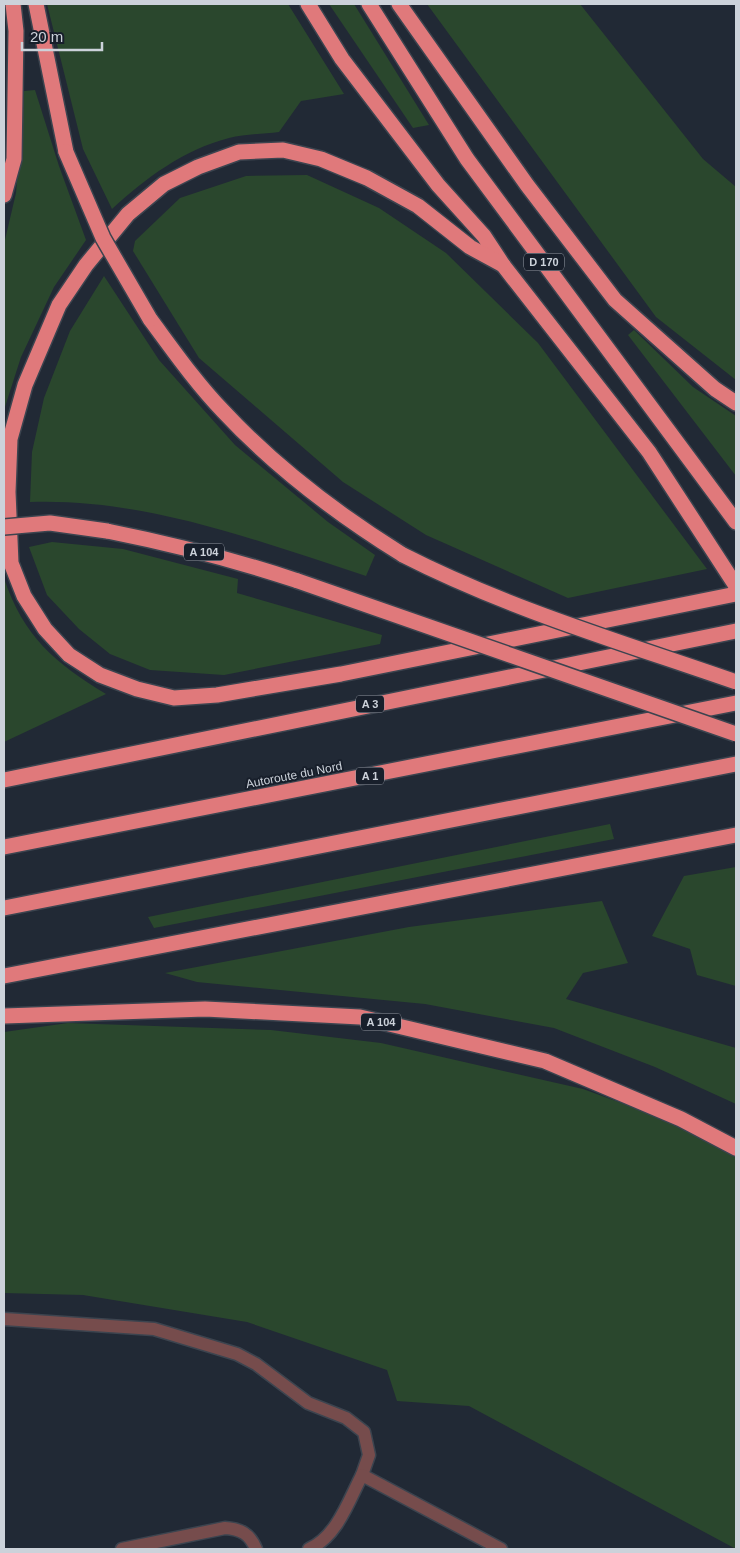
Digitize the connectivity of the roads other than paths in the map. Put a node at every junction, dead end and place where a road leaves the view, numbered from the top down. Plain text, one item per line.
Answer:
1 (13, 4) edge
2 (36, 4) edge
3 (308, 4) edge
4 (369, 4) edge
5 (399, 4) edge
6 (4, 195) edge
7 (503, 265) junction
8 (736, 404) edge
9 (733, 518) edge
10 (4, 527) edge
11 (736, 586) edge
12 (736, 594) edge
13 (736, 631) edge
14 (736, 682) edge
15 (736, 703) edge
16 (736, 734) edge
17 (736, 764) edge
18 (4, 780) edge
19 (736, 835) edge
20 (4, 848) edge
21 (4, 908) edge
22 (4, 976) edge
23 (4, 1016) edge
24 (736, 1148) edge
25 (4, 1319) edge
26 (362, 1475) junction
27 (122, 1549) edge
28 (256, 1549) edge
29 (309, 1549) edge
30 (500, 1549) edge

1 - 6 highway
2 - 14 highway, bridge
3 - 7 highway
4 - 9 highway, D 170
5 - 8 highway
7 - 11 highway
7 - 12 highway
10 - 16 highway, A 104, bridge
13 - 18 highway, A 3
15 - 20 highway, Autoroute du Nord / A 1
17 - 21 highway
19 - 22 highway
23 - 24 highway, A 104
25 - 26 lane
26 - 29 lane
26 - 30 lane
27 - 28 lane

